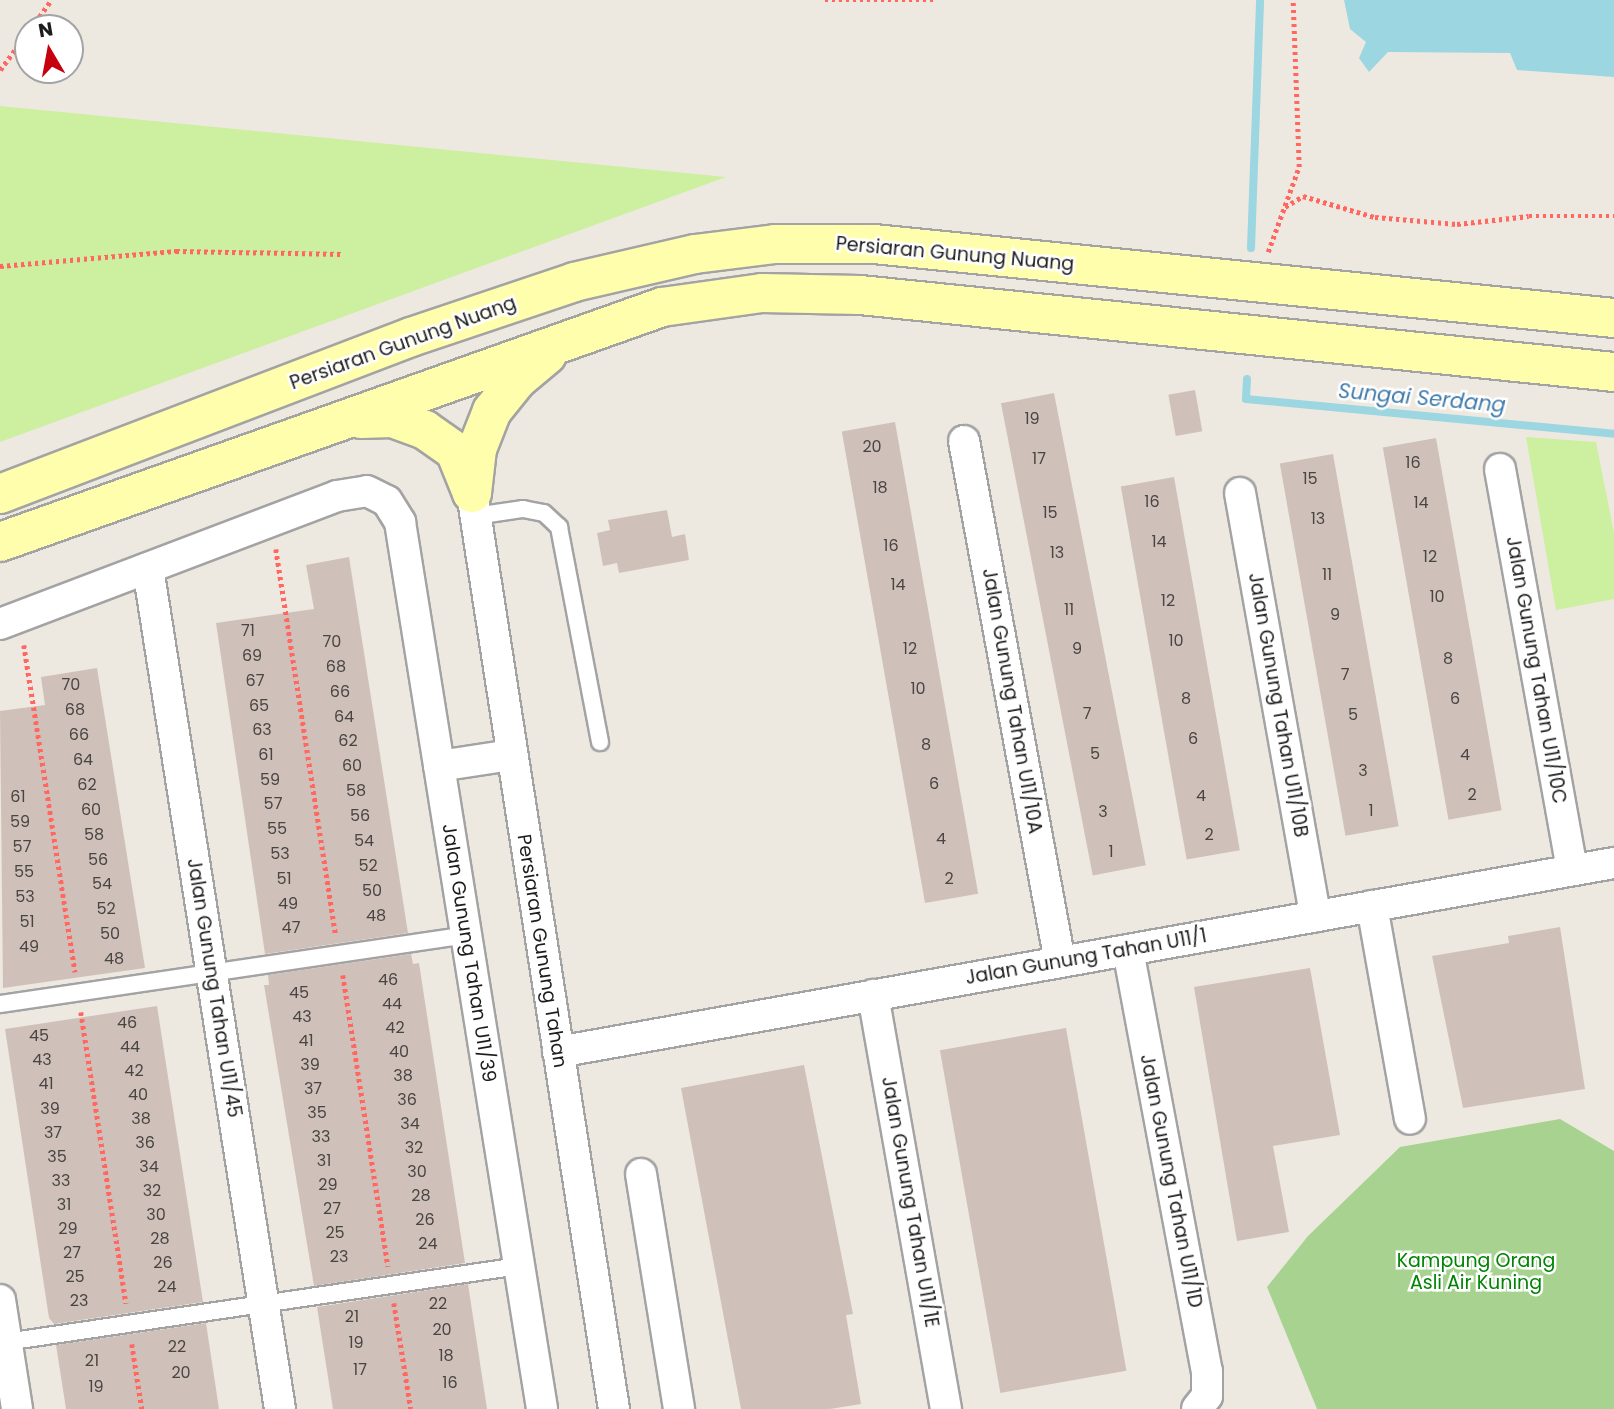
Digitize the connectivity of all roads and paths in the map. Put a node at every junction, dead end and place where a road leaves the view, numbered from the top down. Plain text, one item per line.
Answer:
1 (825, 0) edge
2 (937, 0) edge
3 (1293, 0) edge
4 (14, 51) edge
5 (0, 70) edge
6 (1284, 207) junction
7 (1614, 216) edge
8 (341, 254) dead end
9 (0, 266) edge
10 (1257, 282) junction
11 (1614, 318) edge
12 (562, 342) junction
13 (1614, 372) edge
14 (347, 420) junction
15 (964, 441) dead end
16 (1500, 469) dead end
17 (1240, 493) dead end
18 (0, 494) edge
19 (473, 505) junction
20 (0, 542) edge
21 (148, 568) junction
22 (0, 624) edge
23 (600, 742) dead end
24 (511, 755) junction
25 (439, 766) junction
26 (1614, 863) edge
27 (1573, 870) junction
28 (1372, 906) junction
29 (1315, 916) junction
30 (467, 936) junction
31 (1128, 950) junction
32 (1060, 962) junction
33 (212, 973) junction
34 (873, 995) junction
35 (0, 1004) edge
36 (558, 1052) junction
37 (1410, 1119) dead end
38 (641, 1174) dead end
39 (519, 1266) junction
40 (0, 1300) edge
41 (263, 1303) junction
42 (6, 1342) junction
43 (17, 1409) edge
44 (280, 1409) edge
45 (542, 1409) edge
46 (614, 1409) edge
47 (679, 1409) edge
48 (946, 1409) edge
49 (1197, 1409) edge

1 - 2 path
3 - 6 path
4 - 5 path
6 - 7 path
6 - 10 path
8 - 9 path
10 - 11 street, Persiaran Gunung Nuang
10 - 18 street, Persiaran Gunung Nuang
12 - 13 street
12 - 14 street
12 - 19 street
14 - 19 street
14 - 20 street
15 - 32 street, Jalan Gunung Tahan U11/10A
16 - 27 street, Jalan Gunung Tahan U11/10C
17 - 29 street, Jalan Gunung Tahan U11/10B
19 - 23 lane
19 - 24 street, Persiaran Gunung Tahan
21 - 22 street
21 - 25 street, Jalan Gunung Tahan U11/39
21 - 33 street, Jalan Gunung Tahan U11/45
24 - 25 street
24 - 36 street, Persiaran Gunung Tahan
25 - 30 street, Jalan Gunung Tahan U11/39
26 - 27 street, Jalan Gunung Tahan U11/1
27 - 28 street, Jalan Gunung Tahan U11/1
28 - 29 street, Jalan Gunung Tahan U11/1
28 - 37 street
29 - 31 street, Jalan Gunung Tahan U11/1
30 - 33 lane
30 - 39 street, Jalan Gunung Tahan U11/39
31 - 32 street, Jalan Gunung Tahan U11/1
31 - 49 street, Jalan Gunung Tahan U11/1D
32 - 34 street, Jalan Gunung Tahan U11/1
33 - 35 lane
33 - 41 street, Jalan Gunung Tahan U11/45
34 - 36 street, Jalan Gunung Tahan U11/1
34 - 48 street, Jalan Gunung Tahan U11/1E
36 - 46 street, Persiaran Gunung Tahan
38 - 47 street
39 - 41 lane
39 - 45 street, Jalan Gunung Tahan U11/39
40 - 42 street
41 - 42 lane
41 - 44 street, Jalan Gunung Tahan U11/45
42 - 43 street

